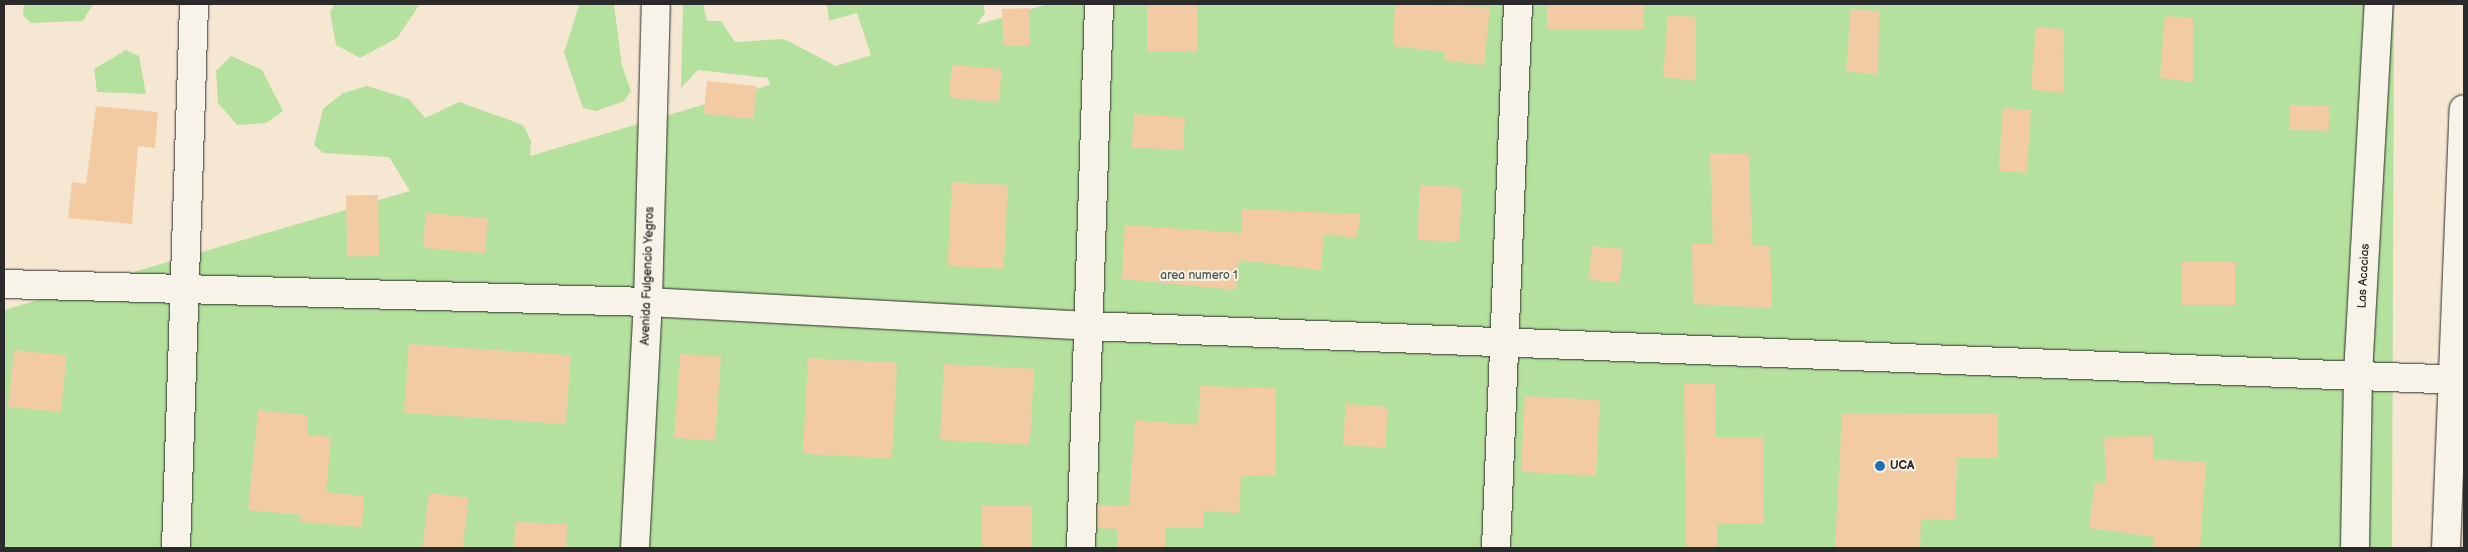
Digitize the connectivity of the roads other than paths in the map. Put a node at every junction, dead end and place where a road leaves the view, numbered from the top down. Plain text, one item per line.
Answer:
1 (194, 4) edge
2 (656, 4) edge
3 (1099, 4) edge
4 (1518, 4) edge
5 (2379, 4) edge
6 (2464, 109) edge
7 (4, 284) edge
8 (185, 291) junction
9 (648, 302) junction
10 (1088, 326) junction
11 (1504, 341) junction
12 (2358, 374) junction
13 (2460, 380) edge
14 (176, 548) edge
15 (634, 548) edge
16 (1080, 548) edge
17 (1496, 548) edge
18 (2354, 548) edge
19 (2446, 548) edge

1 - 8 street
2 - 9 street, Avenida Fulgencio Yegros
3 - 10 street
4 - 11 street
5 - 12 street, Las Acacias
6 - 13 street
7 - 8 street
8 - 9 street
8 - 14 street
9 - 10 street
9 - 15 street, Avenida Fulgencio Yegros
10 - 11 street
10 - 16 street
11 - 12 street
11 - 17 street
12 - 13 street
12 - 18 street, Las Acacias
13 - 19 street

